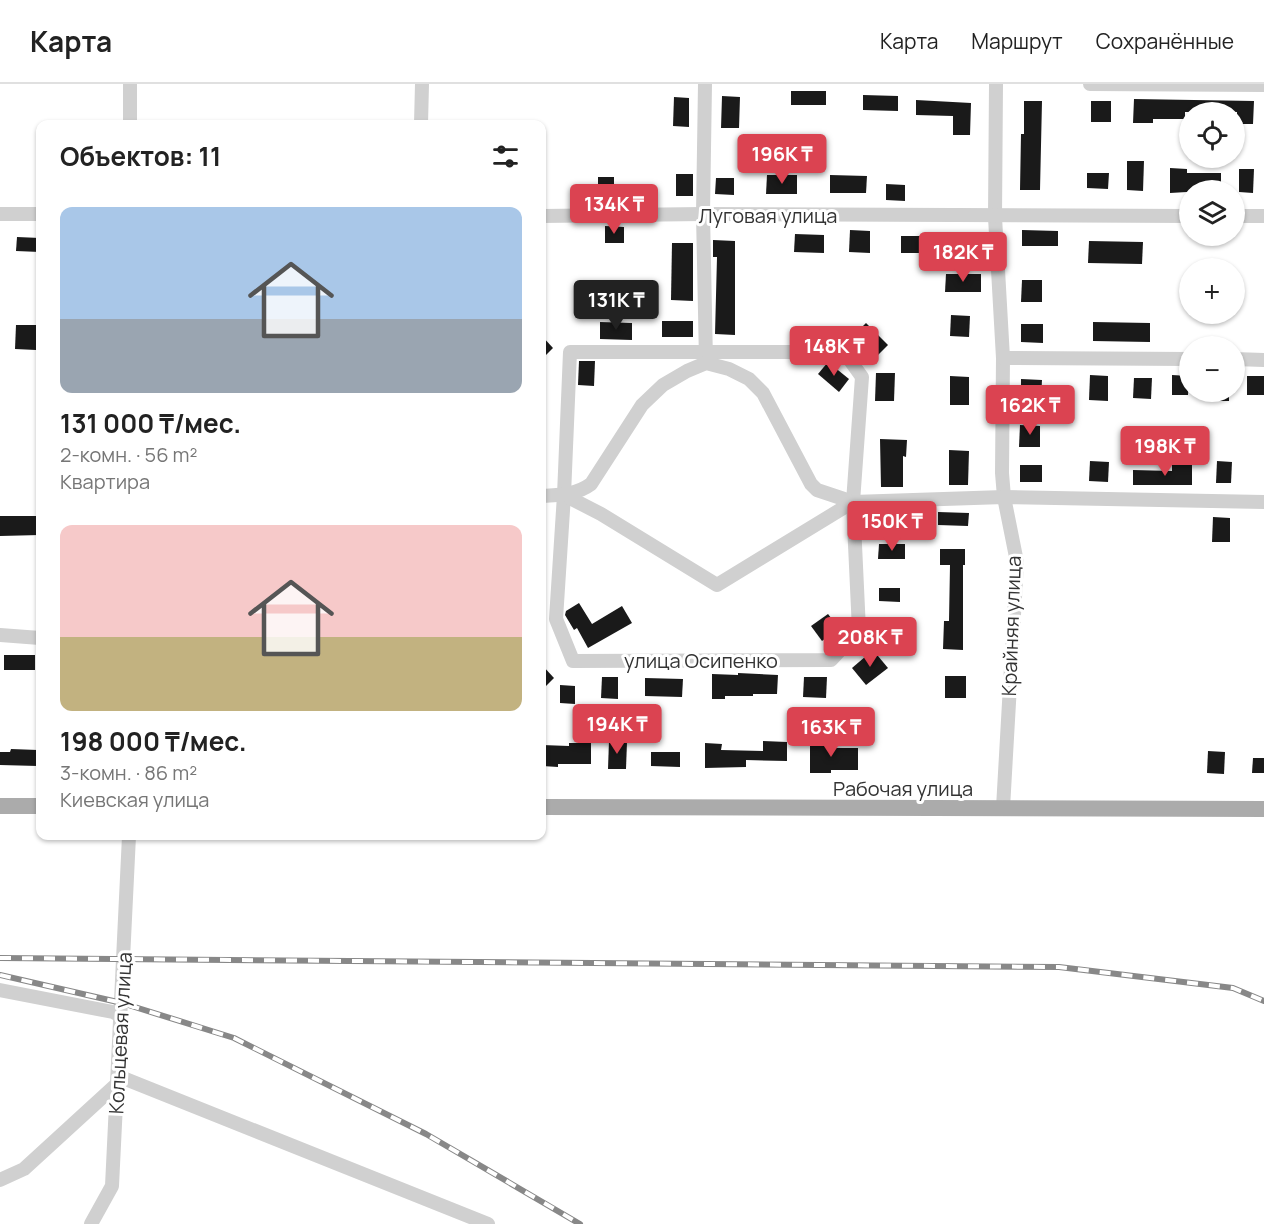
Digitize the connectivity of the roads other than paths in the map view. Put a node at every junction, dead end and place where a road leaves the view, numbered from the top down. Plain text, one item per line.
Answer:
1 (130, 84) edge
2 (422, 84) edge
3 (705, 84) edge
4 (996, 84) edge
5 (1090, 84) edge
6 (1264, 85) edge
7 (130, 120) edge
8 (421, 120) edge
9 (0, 214) edge
10 (36, 214) edge
11 (703, 214) junction
12 (546, 216) edge
13 (995, 216) junction
14 (1179, 216) edge
15 (1245, 216) edge
16 (1264, 216) edge
17 (706, 357) junction
18 (1003, 358) junction
19 (1179, 359) edge
20 (1245, 359) edge
21 (1264, 360) edge
22 (564, 495) junction
23 (546, 496) edge
24 (1004, 497) junction
25 (854, 502) junction
26 (1264, 502) edge
27 (0, 634) edge
28 (36, 638) edge
29 (0, 806) edge
30 (36, 806) edge
31 (546, 807) edge
32 (1003, 808) junction
33 (1264, 809) edge
34 (129, 840) edge
35 (0, 990) edge
36 (122, 1017) junction
37 (118, 1079) junction
38 (0, 1180) edge
39 (91, 1224) edge
40 (488, 1224) edge

1 - 7 street
2 - 8 street
3 - 11 street
4 - 13 street, Крайняя улица
5 - 6 street
9 - 10 street
11 - 12 street, Луговая улица
11 - 13 street, Луговая улица
11 - 17 street
13 - 14 street, Луговая улица
13 - 18 street, Крайняя улица
15 - 16 street
17 - 22 street
17 - 22 street, улица Осипенко
17 - 25 street
17 - 25 street, улица Осипенко
18 - 19 street
18 - 24 street, Крайняя улица
20 - 21 street
22 - 23 street
22 - 25 street
22 - 25 street, улица Осипенко
24 - 25 street
24 - 26 street
24 - 32 street, Крайняя улица
27 - 28 street
29 - 30 main road
31 - 32 main road, Рабочая улица
32 - 33 main road, Рабочая улица
34 - 36 street, Кольцевая улица
35 - 36 street
36 - 37 street, Кольцевая улица
37 - 38 street
37 - 39 street, Кольцевая улица
37 - 40 street

